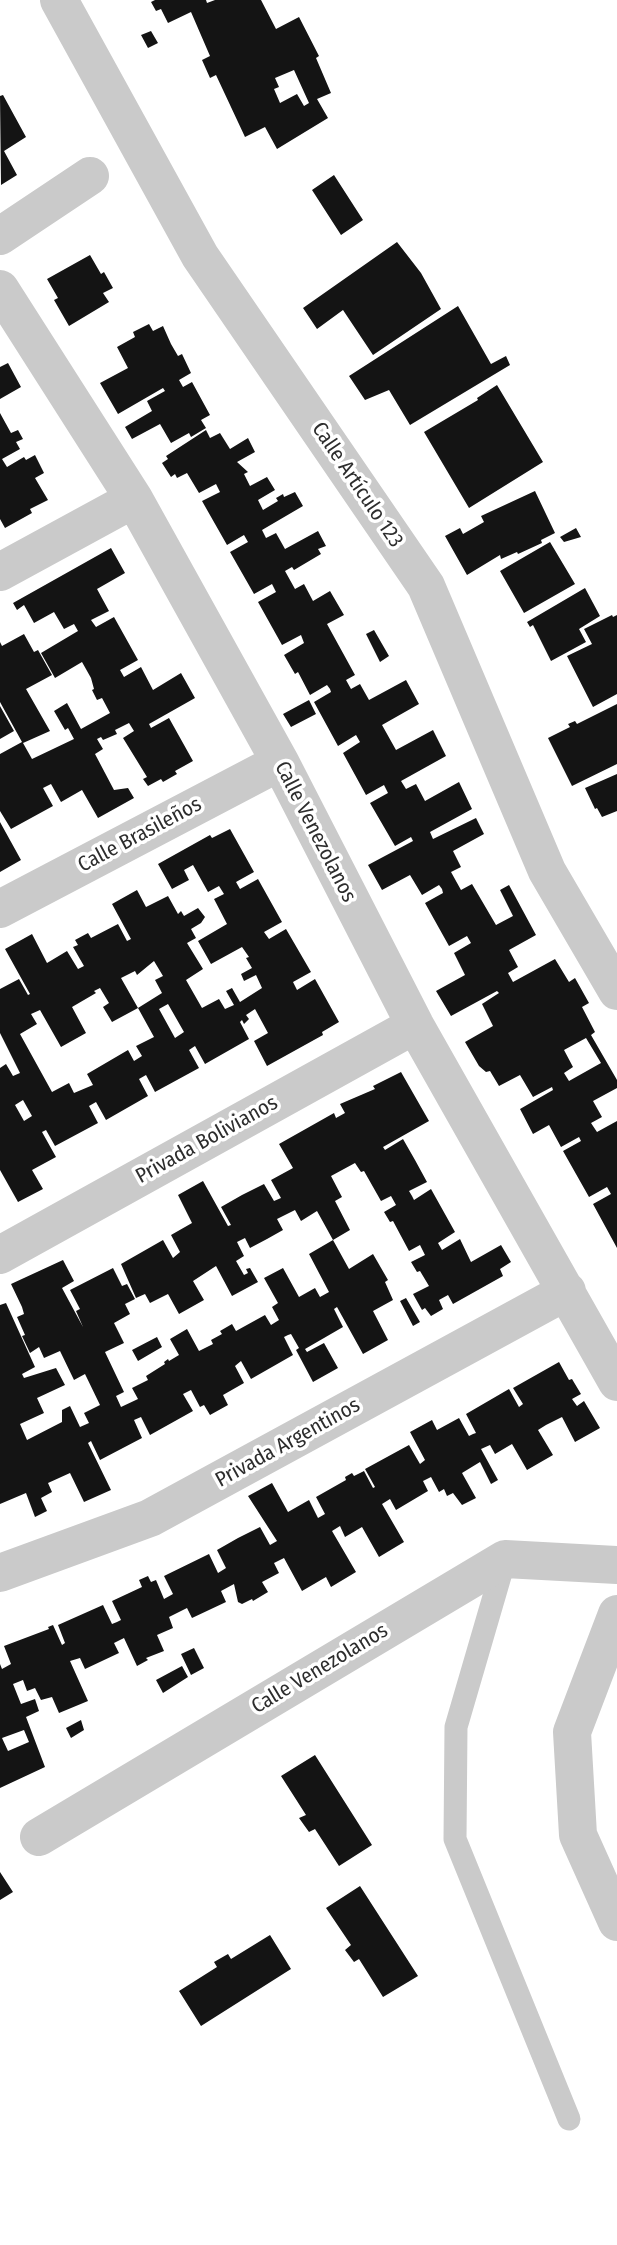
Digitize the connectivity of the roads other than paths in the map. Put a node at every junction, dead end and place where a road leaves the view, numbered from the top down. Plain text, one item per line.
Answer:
1 (59, 0) edge
2 (90, 176) dead end
3 (0, 236) edge
4 (0, 289) edge
5 (134, 499) junction
6 (0, 572) edge
7 (280, 762) junction
8 (0, 909) edge
9 (617, 991) edge
10 (415, 1024) junction
11 (0, 1255) edge
12 (567, 1291) junction
13 (617, 1382) edge
14 (505, 1559) junction
15 (617, 1566) edge
16 (0, 1573) edge
17 (617, 1614) edge
18 (39, 1838) dead end
19 (617, 1922) edge
20 (569, 2119) dead end

1 - 9 street, Calle Artículo 123
2 - 3 street
4 - 5 street, Calle Venezolanos
5 - 6 street
5 - 7 street, Calle Venezolanos
7 - 8 street, Calle Brasileños
7 - 10 street, Calle Venezolanos
10 - 11 street, Privada Bolivianos
10 - 12 street, Calle Venezolanos
12 - 13 street, Calle Venezolanos
12 - 16 street, Privada Argentinos
14 - 15 street
14 - 18 street, Calle Venezolanos
14 - 20 lane
17 - 19 street

